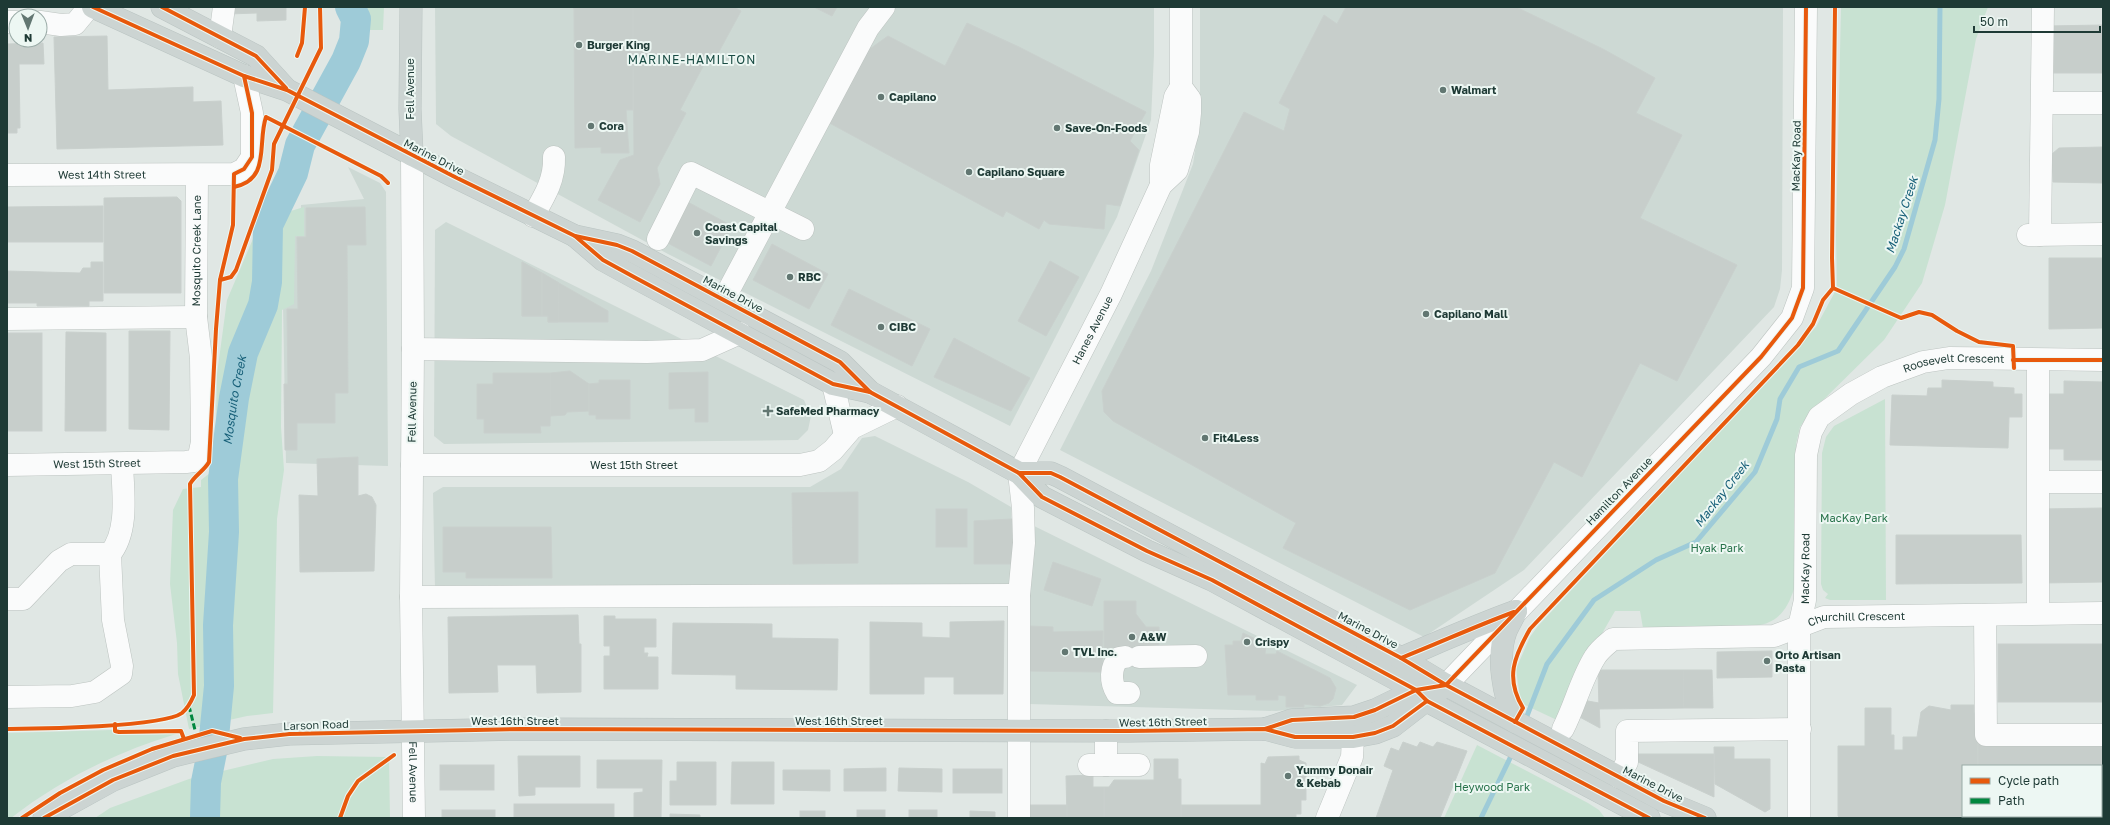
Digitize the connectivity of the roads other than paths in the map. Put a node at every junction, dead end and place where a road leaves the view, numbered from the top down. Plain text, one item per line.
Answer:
1 (89, 7) edge
2 (92, 7) edge
3 (162, 7) edge
4 (224, 7) edge
5 (411, 7) edge
6 (884, 7) edge
7 (1181, 7) edge
8 (1806, 7) edge
9 (2043, 7) edge
10 (48, 23) edge
11 (220, 37) junction
12 (244, 76) junction
13 (287, 90) junction
14 (2043, 103) junction
15 (2103, 103) edge
16 (412, 155) junction
17 (554, 157) dead end
18 (7, 175) edge
19 (197, 176) junction
20 (771, 213) junction
21 (533, 216) junction
22 (803, 228) dead end
23 (2103, 234) edge
24 (575, 236) junction
25 (658, 239) dead end
26 (724, 299) junction
27 (1798, 305) joint
28 (196, 317) junction
29 (7, 319) edge
30 (740, 333) junction
31 (413, 349) junction
32 (2033, 360) junction
33 (2103, 360) edge
34 (833, 384) junction
35 (870, 392) junction
36 (896, 406) junction
37 (1819, 417) joint
38 (845, 435) junction
39 (186, 462) joint
40 (122, 464) junction
41 (7, 465) edge
42 (412, 465) junction
43 (1018, 473) junction
44 (2040, 482) junction
45 (2103, 482) edge
46 (110, 554) junction
47 (1019, 595) junction
48 (411, 597) junction
49 (7, 599) edge
50 (1516, 611) junction
51 (2103, 613) edge
52 (2038, 614) junction
53 (1985, 615) junction
54 (1799, 627) junction
55 (1196, 656) dead end
56 (1401, 658) junction
57 (1446, 685) junction
58 (1130, 693) dead end
59 (1421, 696) junction
60 (7, 697) edge
61 (1515, 722) junction
62 (1354, 727) junction
63 (1800, 729) junction
64 (414, 731) junction
65 (1020, 731) junction
66 (1106, 731) junction
67 (1553, 733) junction
68 (2103, 735) edge
69 (1139, 765) dead end
70 (1619, 777) junction
71 (1645, 817) edge
72 (44, 818) edge
73 (414, 818) edge
74 (1019, 818) edge
75 (1327, 818) edge
76 (1705, 818) edge
77 (1799, 818) edge

1 - 10 street
2 - 12 main road, Marine Drive
3 - 11 main road, Marine Drive
4 - 11 street
5 - 16 main road, Fell Avenue
6 - 20 street
7 - 43 street, Hanes Avenue
8 - 27 street, MacKay Road
9 - 14 street
11 - 13 main road, Marine Drive
12 - 13 main road, Marine Drive
12 - 19 street
13 - 16 main road, Marine Drive
14 - 15 street
14 - 23 street
16 - 21 main road, Marine Drive
16 - 31 street, Fell Avenue
17 - 21 street
18 - 19 street, West 14th Street
19 - 28 street, Mosquito Creek Lane
20 - 22 street
20 - 25 street
20 - 26 street
21 - 24 main road, Marine Drive
24 - 26 main road, Marine Drive
24 - 30 main road, Marine Drive
26 - 35 main road, Marine Drive
27 - 50 street, Hamilton Avenue
28 - 29 street
28 - 39 street, Mosquito Creek Lane
30 - 31 street
30 - 34 main road, Marine Drive
31 - 42 street, Fell Avenue
32 - 33 street, Roosevelt Crescent
32 - 37 street, Roosevelt Crescent
32 - 44 street
34 - 35 main road, Marine Drive
34 - 38 street
35 - 36 main road, Marine Drive
36 - 38 street, West 15th Street
36 - 43 main road, Marine Drive
37 - 54 street, MacKay Road
38 - 42 street, West 15th Street
39 - 40 street, West 15th Street
40 - 41 street, West 15th Street
40 - 46 street
42 - 48 street, Fell Avenue
43 - 47 street
43 - 56 main road, Marine Drive
43 - 59 main road, Marine Drive
44 - 45 street
44 - 52 street
46 - 49 street
46 - 60 street
47 - 48 street
47 - 65 street
48 - 64 street, Fell Avenue
50 - 56 main road
50 - 57 street, Hamilton Avenue
50 - 61 main road
51 - 52 street, Churchill Crescent
52 - 53 street, Churchill Crescent
53 - 54 street, Churchill Crescent
53 - 68 street
54 - 63 street, MacKay Road
54 - 67 street, Churchill Crescent
55 - 58 street
56 - 57 main road, Marine Drive
57 - 59 main road, West 16th Street
57 - 61 main road, Marine Drive
59 - 62 main road, West 16th Street
59 - 71 main road, Marine Drive
61 - 67 main road, Marine Drive
62 - 66 main road, West 16th Street
62 - 75 street
63 - 70 street
63 - 77 street, MacKay Road
64 - 65 main road, West 16th Street
64 - 72 main road, Larson Road
64 - 73 street, Fell Avenue
65 - 66 main road, West 16th Street
65 - 74 street
66 - 69 street
67 - 70 main road, Marine Drive
70 - 76 main road, Marine Drive

